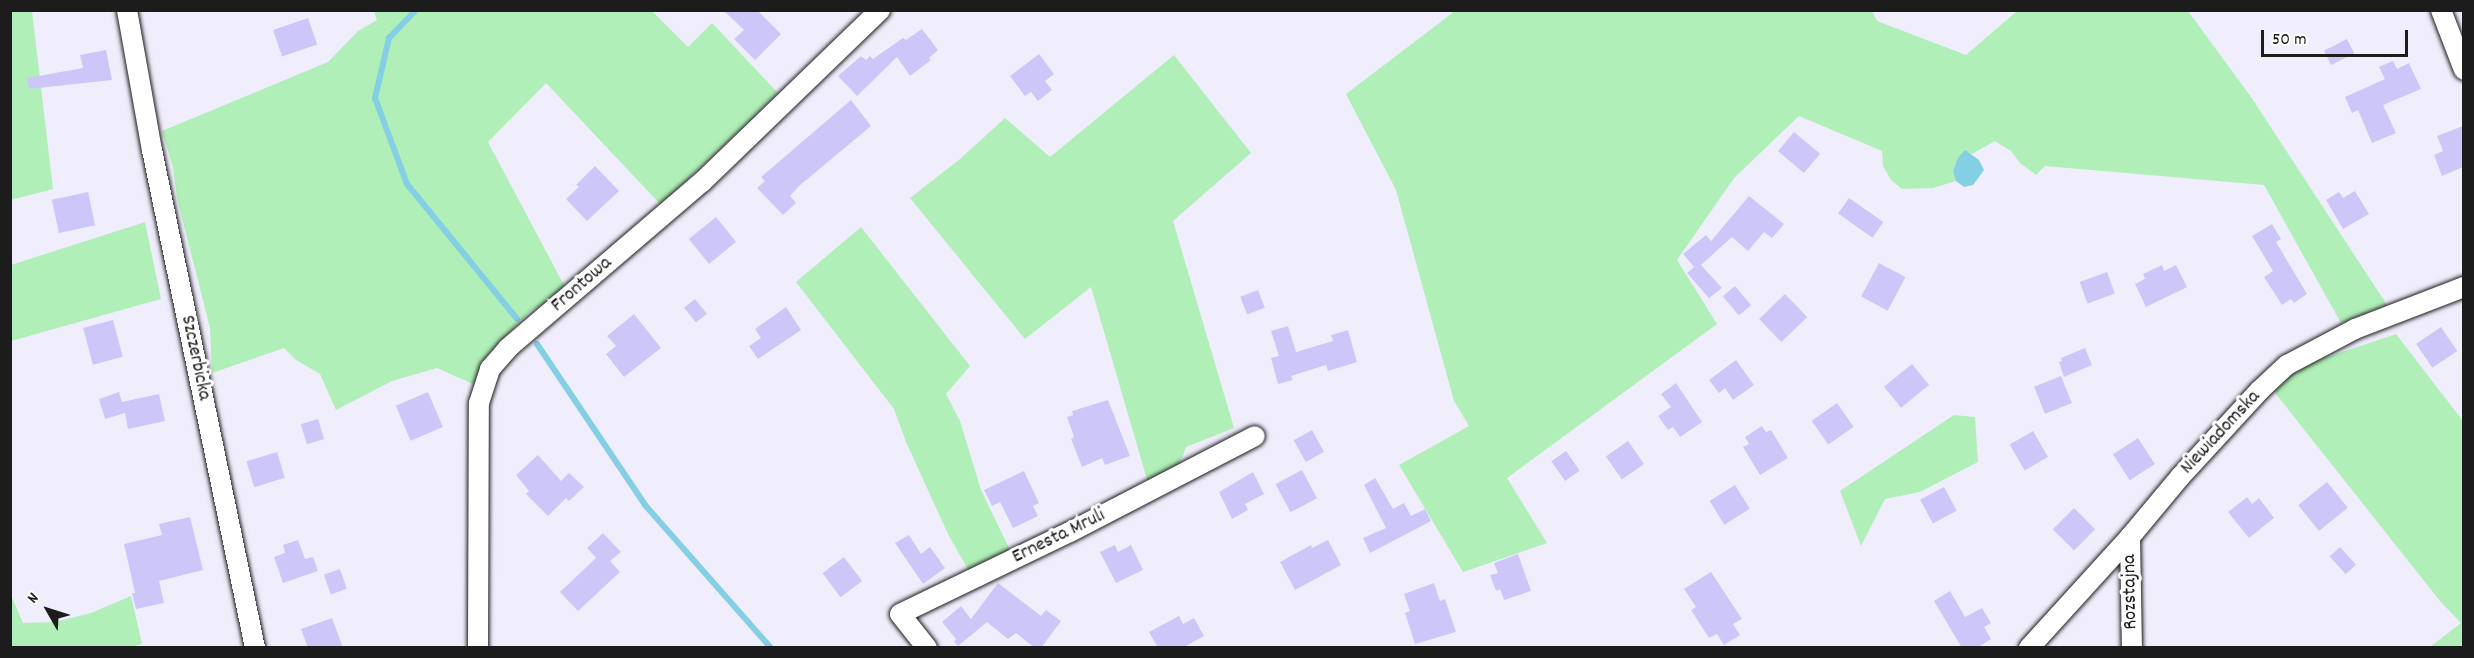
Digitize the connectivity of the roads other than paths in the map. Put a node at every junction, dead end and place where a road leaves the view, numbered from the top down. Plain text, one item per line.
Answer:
1 (127, 10) edge
2 (880, 10) edge
3 (2441, 10) edge
4 (2463, 70) edge
5 (2463, 287) edge
6 (1255, 436) dead end
7 (2130, 537) junction
8 (255, 648) edge
9 (478, 648) edge
10 (927, 648) edge
11 (2030, 648) edge
12 (2132, 648) edge

1 - 8 street, Szczerbicka
2 - 9 street, Frontowa
3 - 4 street
5 - 7 street, Niewiadomska
6 - 10 street, Ernesta Mruli
7 - 11 street, Niewiadomska
7 - 12 street, Rozstajna

